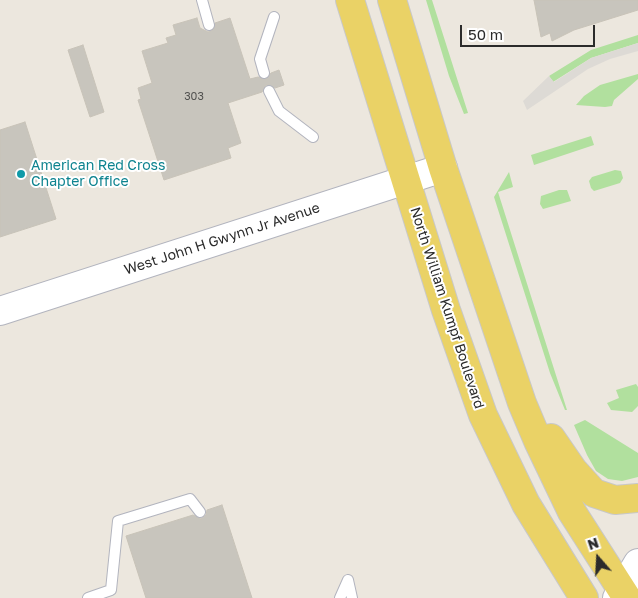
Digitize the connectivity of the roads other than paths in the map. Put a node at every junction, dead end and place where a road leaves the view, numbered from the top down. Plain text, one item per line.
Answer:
1 (202, 0) edge
2 (350, 0) edge
3 (392, 0) edge
4 (274, 17) dead end
5 (209, 25) dead end
6 (264, 73) dead end
7 (269, 91) dead end
8 (313, 137) dead end
9 (443, 168) junction
10 (406, 180) junction
11 (475, 265) junction
12 (0, 311) edge
13 (457, 343) junction
14 (638, 498) edge
15 (200, 512) dead end
16 (638, 564) edge
17 (622, 595) edge
18 (88, 598) edge
19 (340, 598) edge
20 (352, 598) edge
21 (563, 598) edge
22 (584, 598) edge

1 - 5 lane
2 - 10 main road, North William Kumpf Boulevard
3 - 9 main road
4 - 6 lane
7 - 8 lane
9 - 10 street, West John H Gwynn Jr Avenue
9 - 11 main road
10 - 12 street, West John H Gwynn Jr Avenue
10 - 13 main road, North William Kumpf Boulevard
11 - 14 main road
11 - 17 main road
13 - 21 main road
13 - 22 main road, North William Kumpf Boulevard
15 - 18 lane
16 - 17 street
19 - 20 lane

